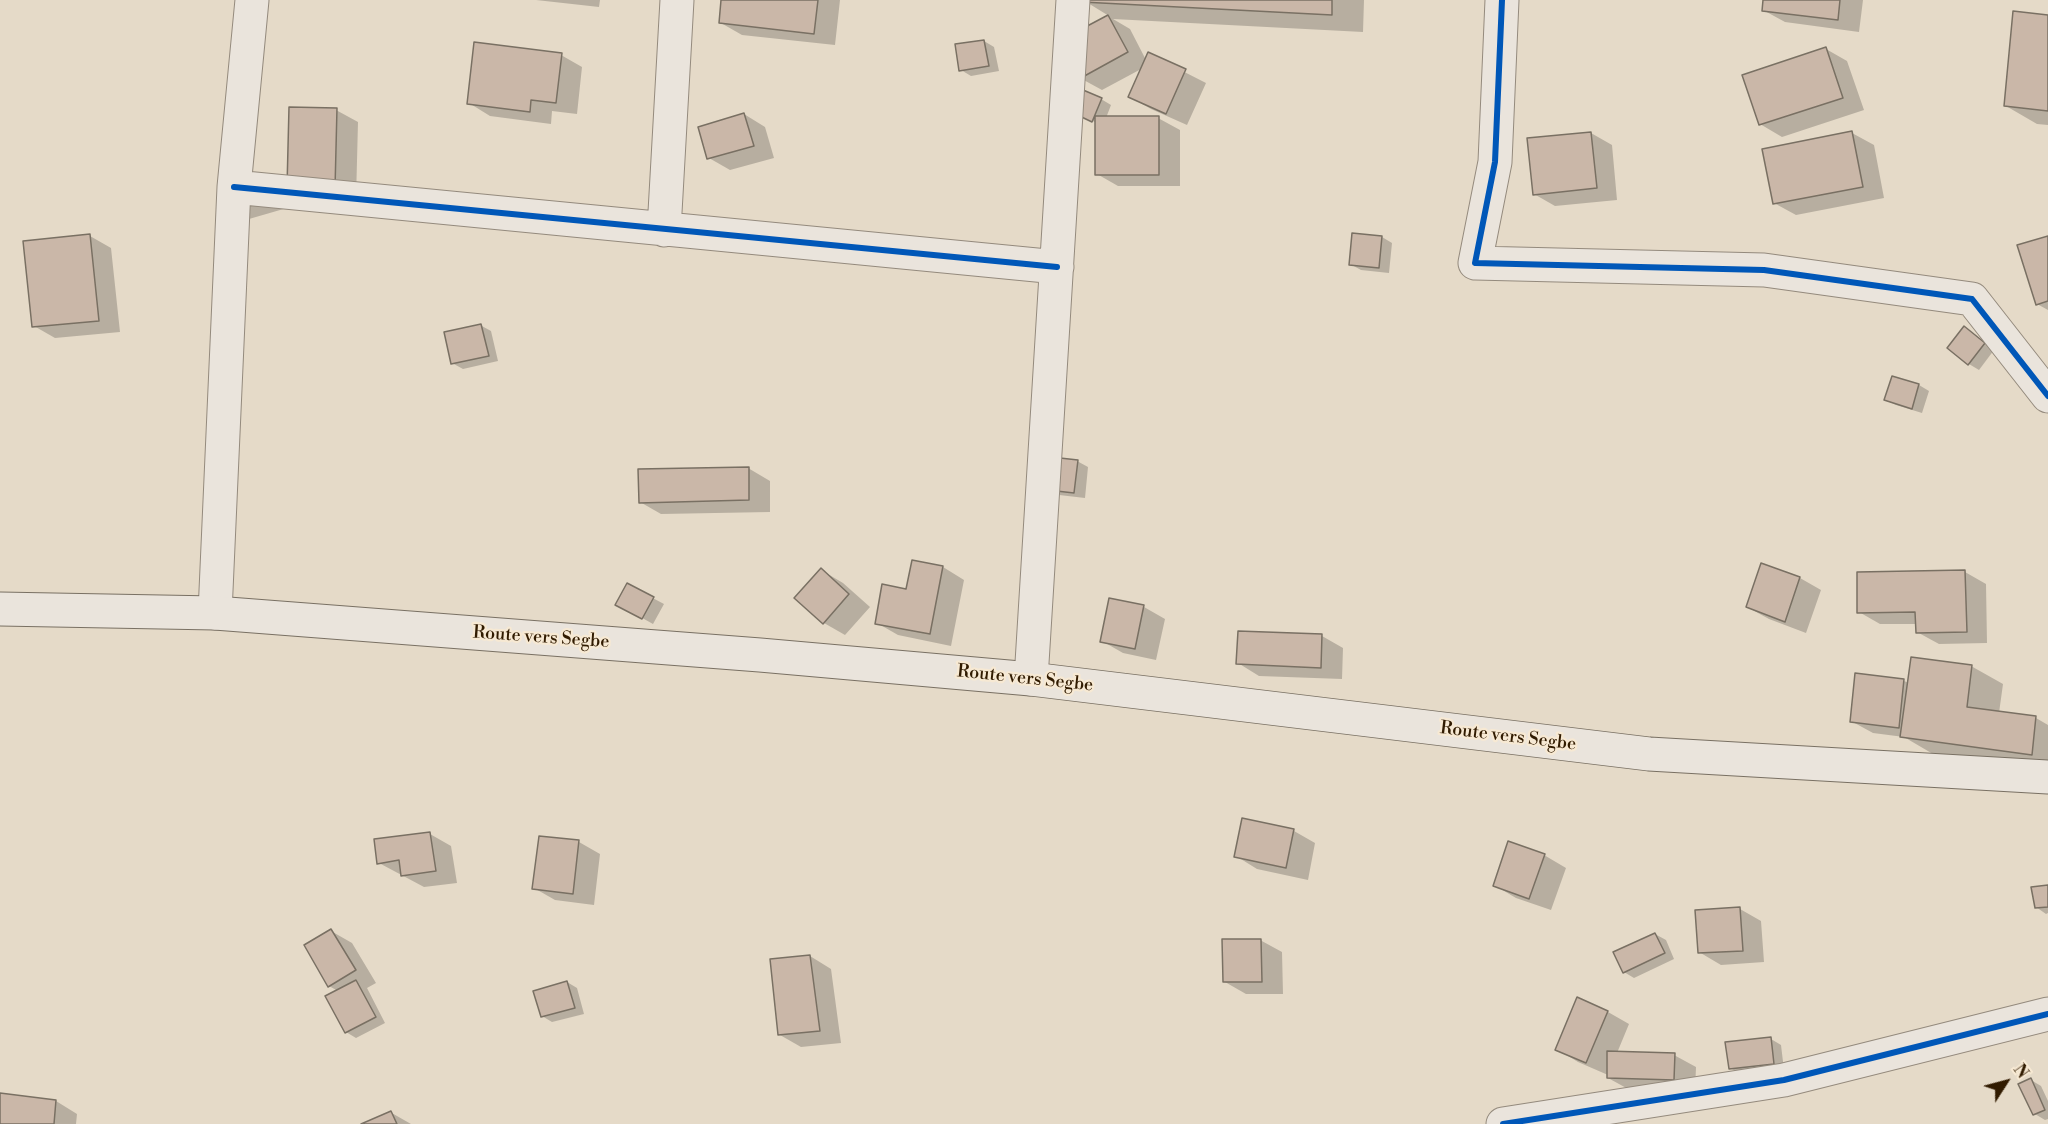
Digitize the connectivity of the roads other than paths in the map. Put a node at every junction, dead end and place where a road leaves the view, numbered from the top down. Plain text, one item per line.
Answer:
1 (252, 0) edge
2 (677, 0) edge
3 (1073, 0) edge
4 (1502, 0) edge
5 (234, 187) junction
6 (664, 230) junction
7 (1058, 267) junction
8 (2048, 396) edge
9 (0, 609) edge
10 (215, 613) junction
11 (1031, 678) junction
12 (2048, 777) edge
13 (2048, 1014) edge
14 (1503, 1124) edge

1 - 5 street
2 - 6 street
3 - 7 street
4 - 8 street
5 - 6 street
5 - 10 street
6 - 7 street
7 - 11 street
9 - 10 street, Route vers Segbe
10 - 11 street, Route vers Segbe
11 - 12 street, Route vers Segbe
13 - 14 street

